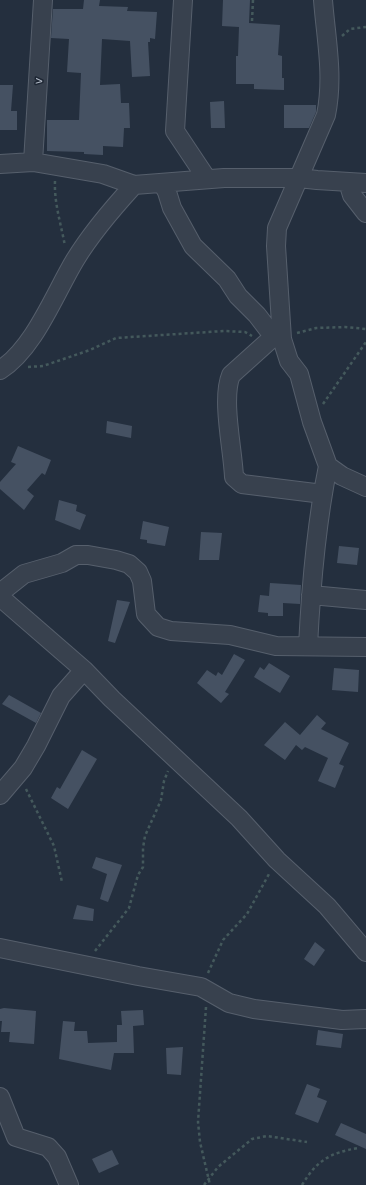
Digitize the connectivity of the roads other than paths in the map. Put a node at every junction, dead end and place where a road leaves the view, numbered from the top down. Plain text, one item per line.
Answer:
1 (43, 0) edge
2 (183, 0) edge
3 (323, 0) edge
4 (33, 162) junction
5 (0, 164) edge
6 (299, 178) junction
7 (206, 179) junction
8 (162, 182) junction
9 (348, 182) junction
10 (366, 183) edge
11 (134, 185) junction
12 (366, 213) edge
13 (275, 337) junction
14 (1, 369) edge
15 (328, 466) junction
16 (366, 487) edge
17 (323, 494) junction
18 (0, 593) edge
19 (311, 595) junction
20 (0, 597) edge
21 (366, 600) edge
22 (308, 646) junction
23 (366, 647) edge
24 (84, 670) junction
25 (0, 795) edge
26 (0, 948) edge
27 (366, 952) edge
28 (366, 1019) edge
29 (0, 1097) edge
30 (69, 1185) edge

1 - 4 street, v
2 - 7 street
3 - 6 street
4 - 5 street
4 - 11 street
6 - 7 street
6 - 9 street
6 - 13 street
7 - 8 street
8 - 11 street
8 - 13 street
9 - 10 street
9 - 12 street
11 - 14 street
13 - 15 street
13 - 17 street
15 - 16 street
15 - 17 street
17 - 19 street
18 - 22 street
19 - 21 street
19 - 22 street
20 - 24 street
22 - 23 street
24 - 25 street
24 - 27 street
26 - 28 street
29 - 30 street

